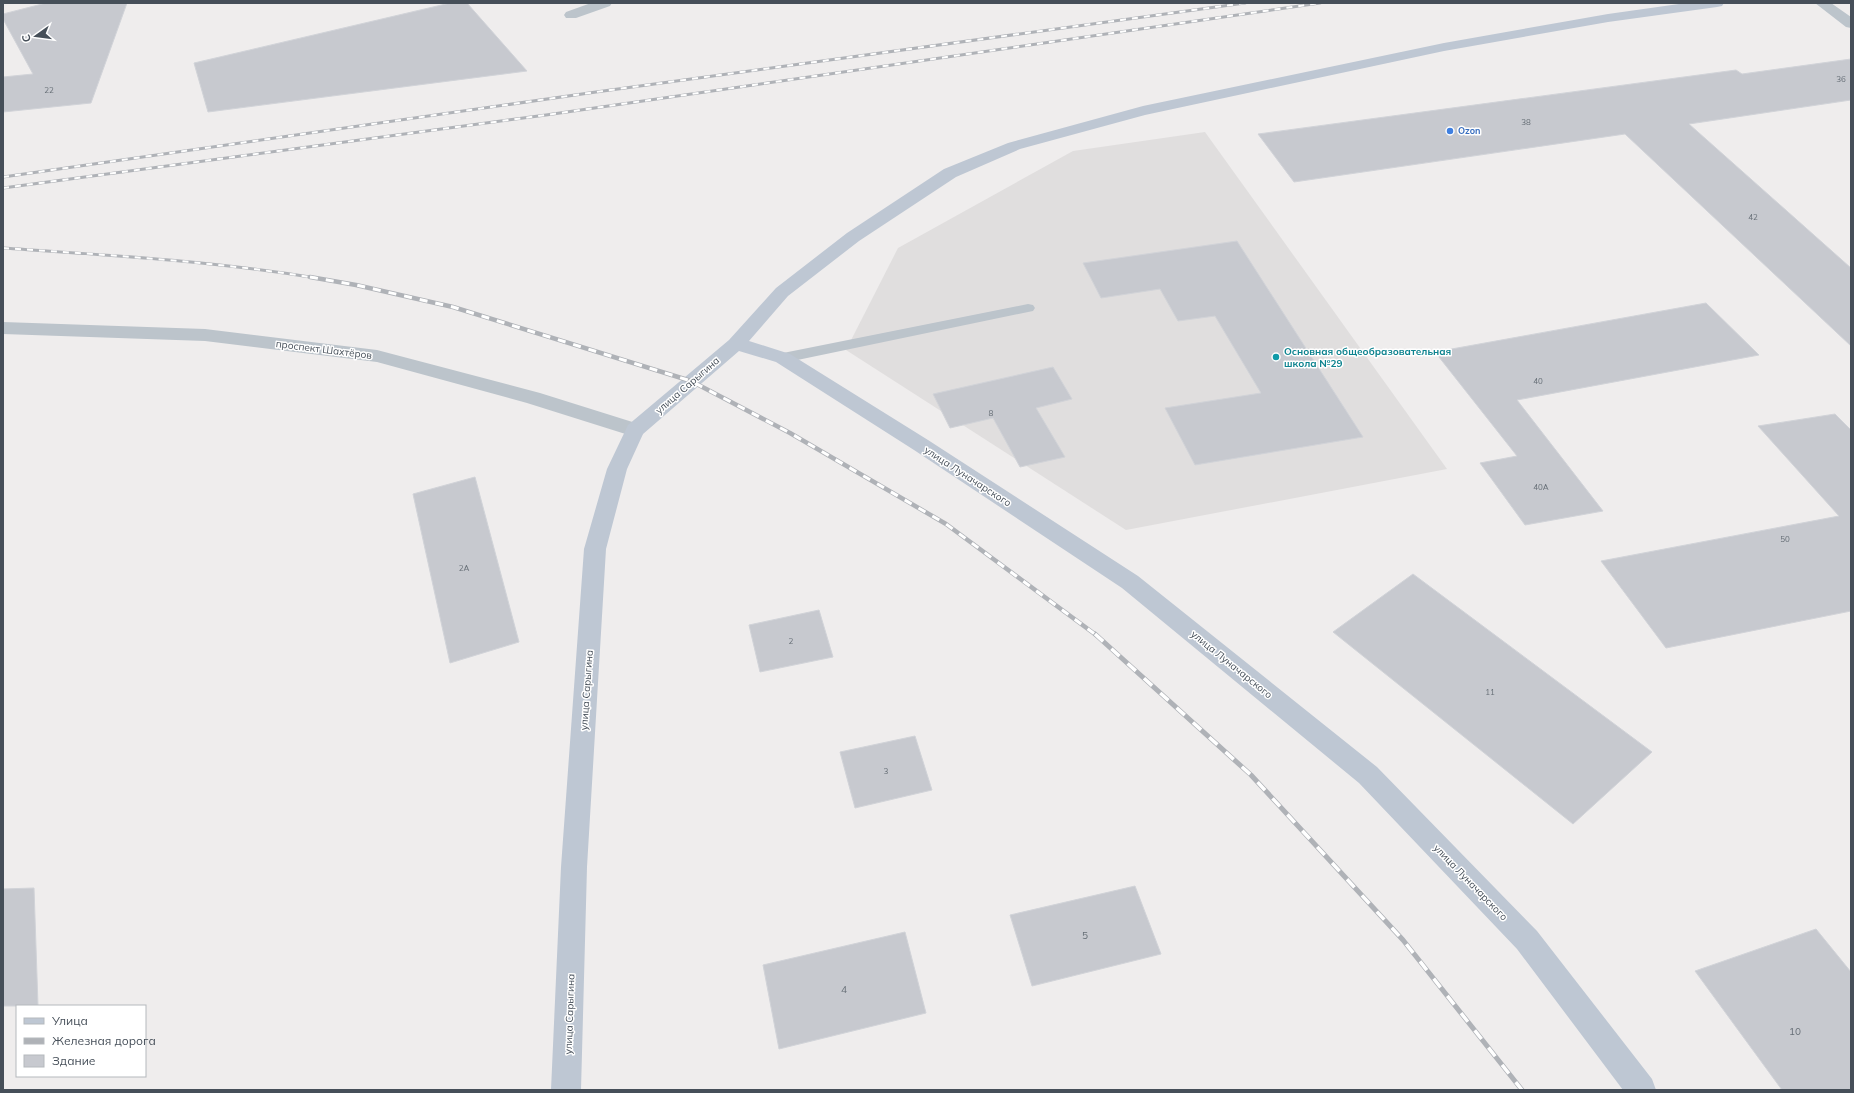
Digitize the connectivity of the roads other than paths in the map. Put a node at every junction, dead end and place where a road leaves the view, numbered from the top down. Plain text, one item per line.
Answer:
1 (606, 3) edge
2 (1717, 3) edge
3 (1822, 3) edge
4 (571, 15) dead end
5 (1851, 24) edge
6 (1028, 308) dead end
7 (3, 328) edge
8 (736, 344) junction
9 (782, 358) junction
10 (635, 430) junction
11 (566, 1090) edge
12 (1641, 1090) edge

1 - 4 street
2 - 8 main road, улица Сарыгина
3 - 5 street
6 - 9 lane
7 - 10 street, проспект Шахтёров
8 - 9 main road, улица Луначарского
8 - 10 main road, улица Сарыгина
9 - 12 main road, улица Луначарского
10 - 11 main road, улица Сарыгина

